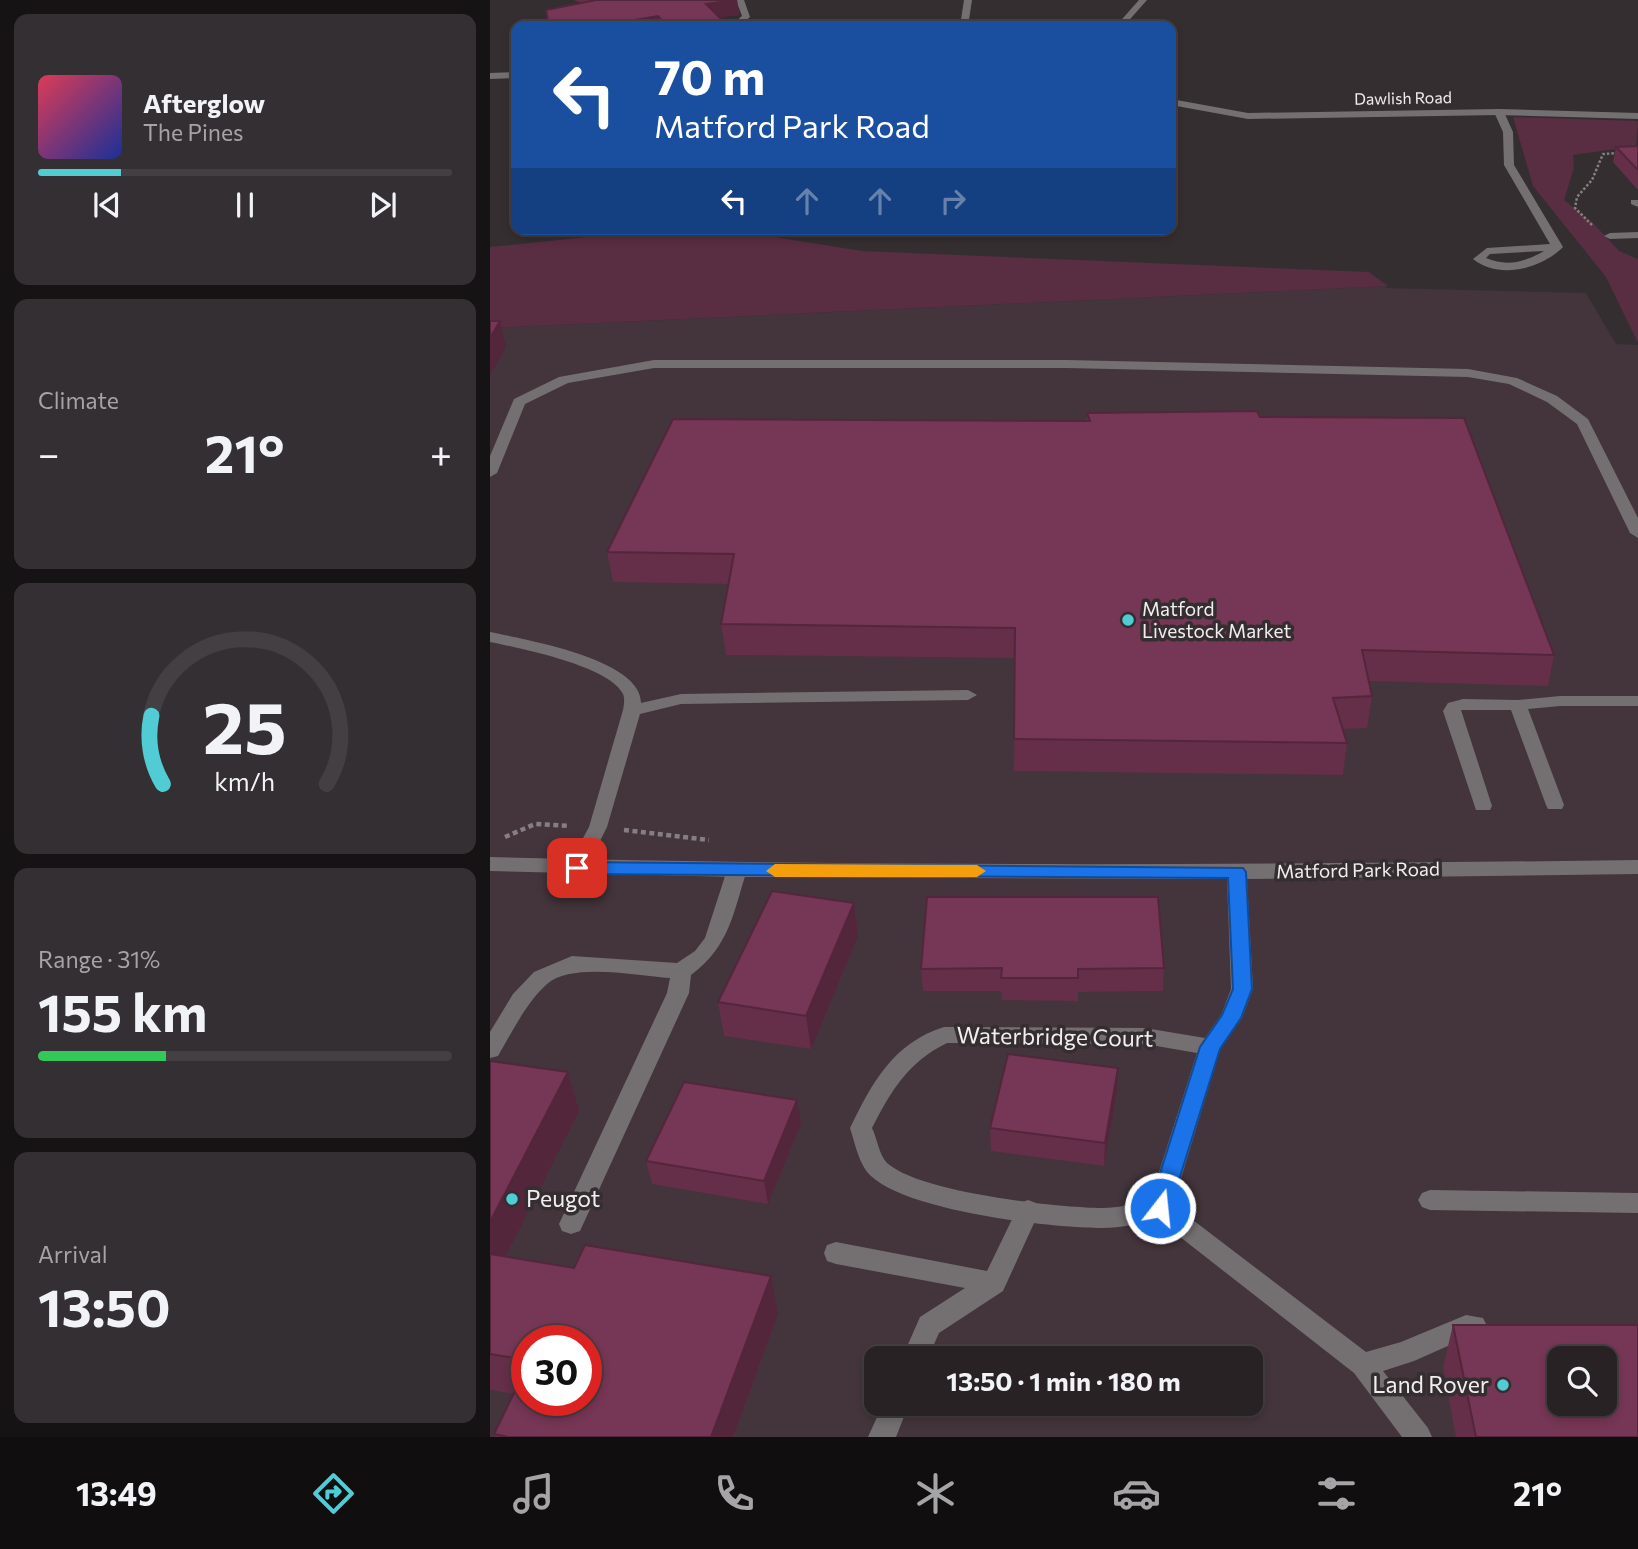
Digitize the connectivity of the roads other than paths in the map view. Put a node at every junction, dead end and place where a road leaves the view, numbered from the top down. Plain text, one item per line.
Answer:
1 (740, 0) edge
2 (968, 0) edge
3 (1143, 0) edge
4 (741, 21) edge
5 (965, 21) edge
6 (1125, 21) edge
7 (511, 75) edge
8 (490, 76) edge
9 (1176, 103) edge
10 (1499, 112) junction
11 (1638, 116) edge
12 (1638, 235) edge
13 (1610, 236) road end
14 (1557, 247) junction
15 (490, 473) edge
16 (1638, 533) edge
17 (490, 637) edge
18 (968, 695) dead end
19 (1638, 701) edge
20 (1518, 705) junction
21 (632, 710) junction
22 (1555, 804) dead end
23 (1483, 806) dead end
24 (490, 864) edge
25 (1638, 867) edge
26 (577, 868) junction
27 (737, 870) junction
28 (1237, 872) junction
29 (681, 971) junction
30 (1210, 1047) junction
31 (490, 1050) edge
32 (1430, 1200) dead end
33 (1638, 1203) edge
34 (1160, 1208) junction
35 (1028, 1210) junction
36 (571, 1224) dead end
37 (836, 1253) dead end
38 (994, 1283) junction
39 (1500, 1326) edge
40 (920, 1346) edge
41 (1363, 1365) junction
42 (891, 1416) edge
43 (882, 1437) edge
44 (1418, 1437) edge

1 - 4 street
2 - 5 street
3 - 6 street
7 - 8 street
9 - 10 street, Dawlish Road
10 - 11 street, Dawlish Road
10 - 14 street
12 - 13 street
14 - 14 street
15 - 16 street
17 - 21 street
18 - 21 street
19 - 20 street
20 - 22 street
20 - 23 street
21 - 26 street
24 - 26 street, Matford Park Road
25 - 28 street, Matford Park Road
26 - 27 street, Matford Park Road
27 - 28 street, Matford Park Road
27 - 29 street
28 - 30 street
29 - 31 street
29 - 36 street
30 - 34 street
30 - 35 street, Waterbridge Court
32 - 33 street
34 - 35 street, Waterbridge Court
34 - 41 street
35 - 38 street
37 - 38 street
38 - 40 street
39 - 41 street
41 - 44 street
42 - 43 street

